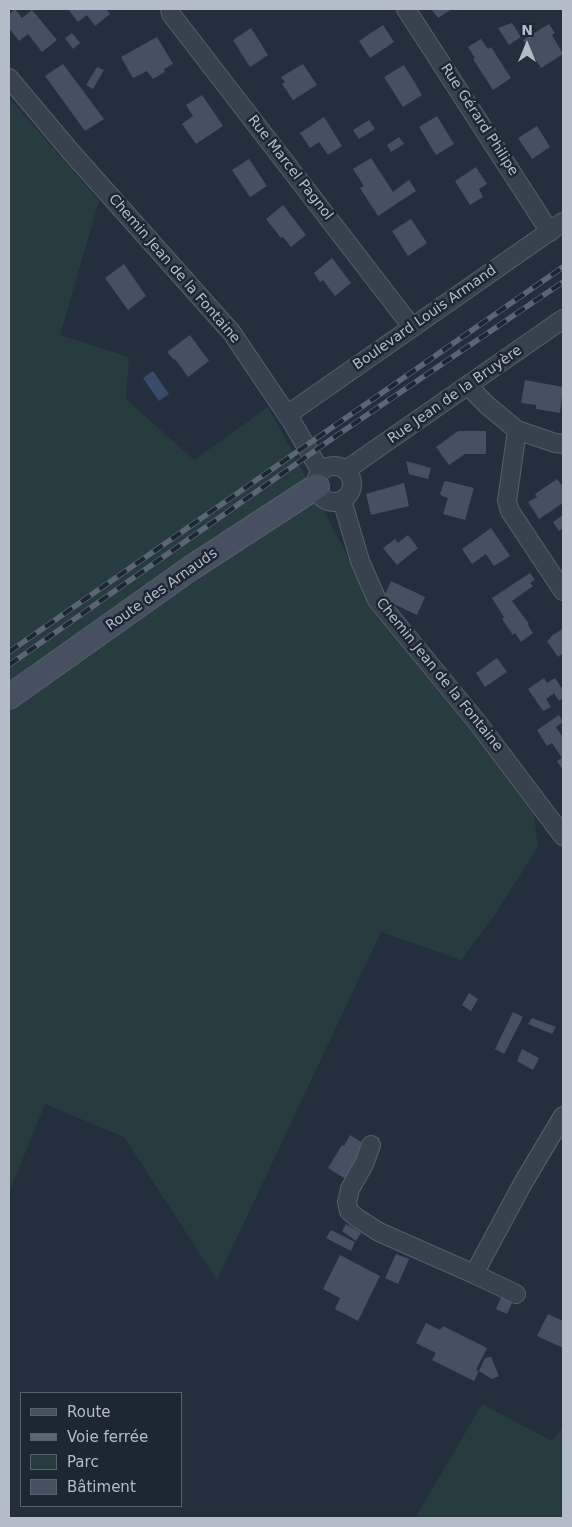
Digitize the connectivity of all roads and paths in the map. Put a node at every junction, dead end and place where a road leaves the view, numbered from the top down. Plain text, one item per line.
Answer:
1 (170, 9) edge
2 (406, 9) edge
3 (9, 78) edge
4 (556, 227) edge
5 (563, 319) edge
6 (412, 327) junction
7 (468, 386) junction
8 (287, 415) junction
9 (517, 430) junction
10 (563, 444) edge
11 (346, 470) junction
12 (319, 479) junction
13 (342, 500) junction
14 (563, 592) edge
15 (9, 697) edge
16 (563, 836) edge
17 (563, 1116) edge
18 (371, 1145) dead end
19 (474, 1274) junction
20 (516, 1294) dead end

1 - 6 street, Rue Marcel Pagnol
2 - 4 street, Rue Gérard Philipe
3 - 8 street, Chemin Jean de la Fontaine
4 - 6 street, Boulevard Louis Armand
5 - 7 street, Rue Jean de la Bruyère
6 - 8 street, Boulevard Louis Armand
7 - 9 street
7 - 11 street, Rue Jean de la Bruyère
8 - 12 street, Chemin Jean de la Fontaine
9 - 10 street
9 - 14 street
11 - 12 street
11 - 13 street
12 - 13 street
12 - 15 street, Route des Arnauds
13 - 16 street, Chemin Jean de la Fontaine
17 - 19 street
18 - 19 street
19 - 20 street

